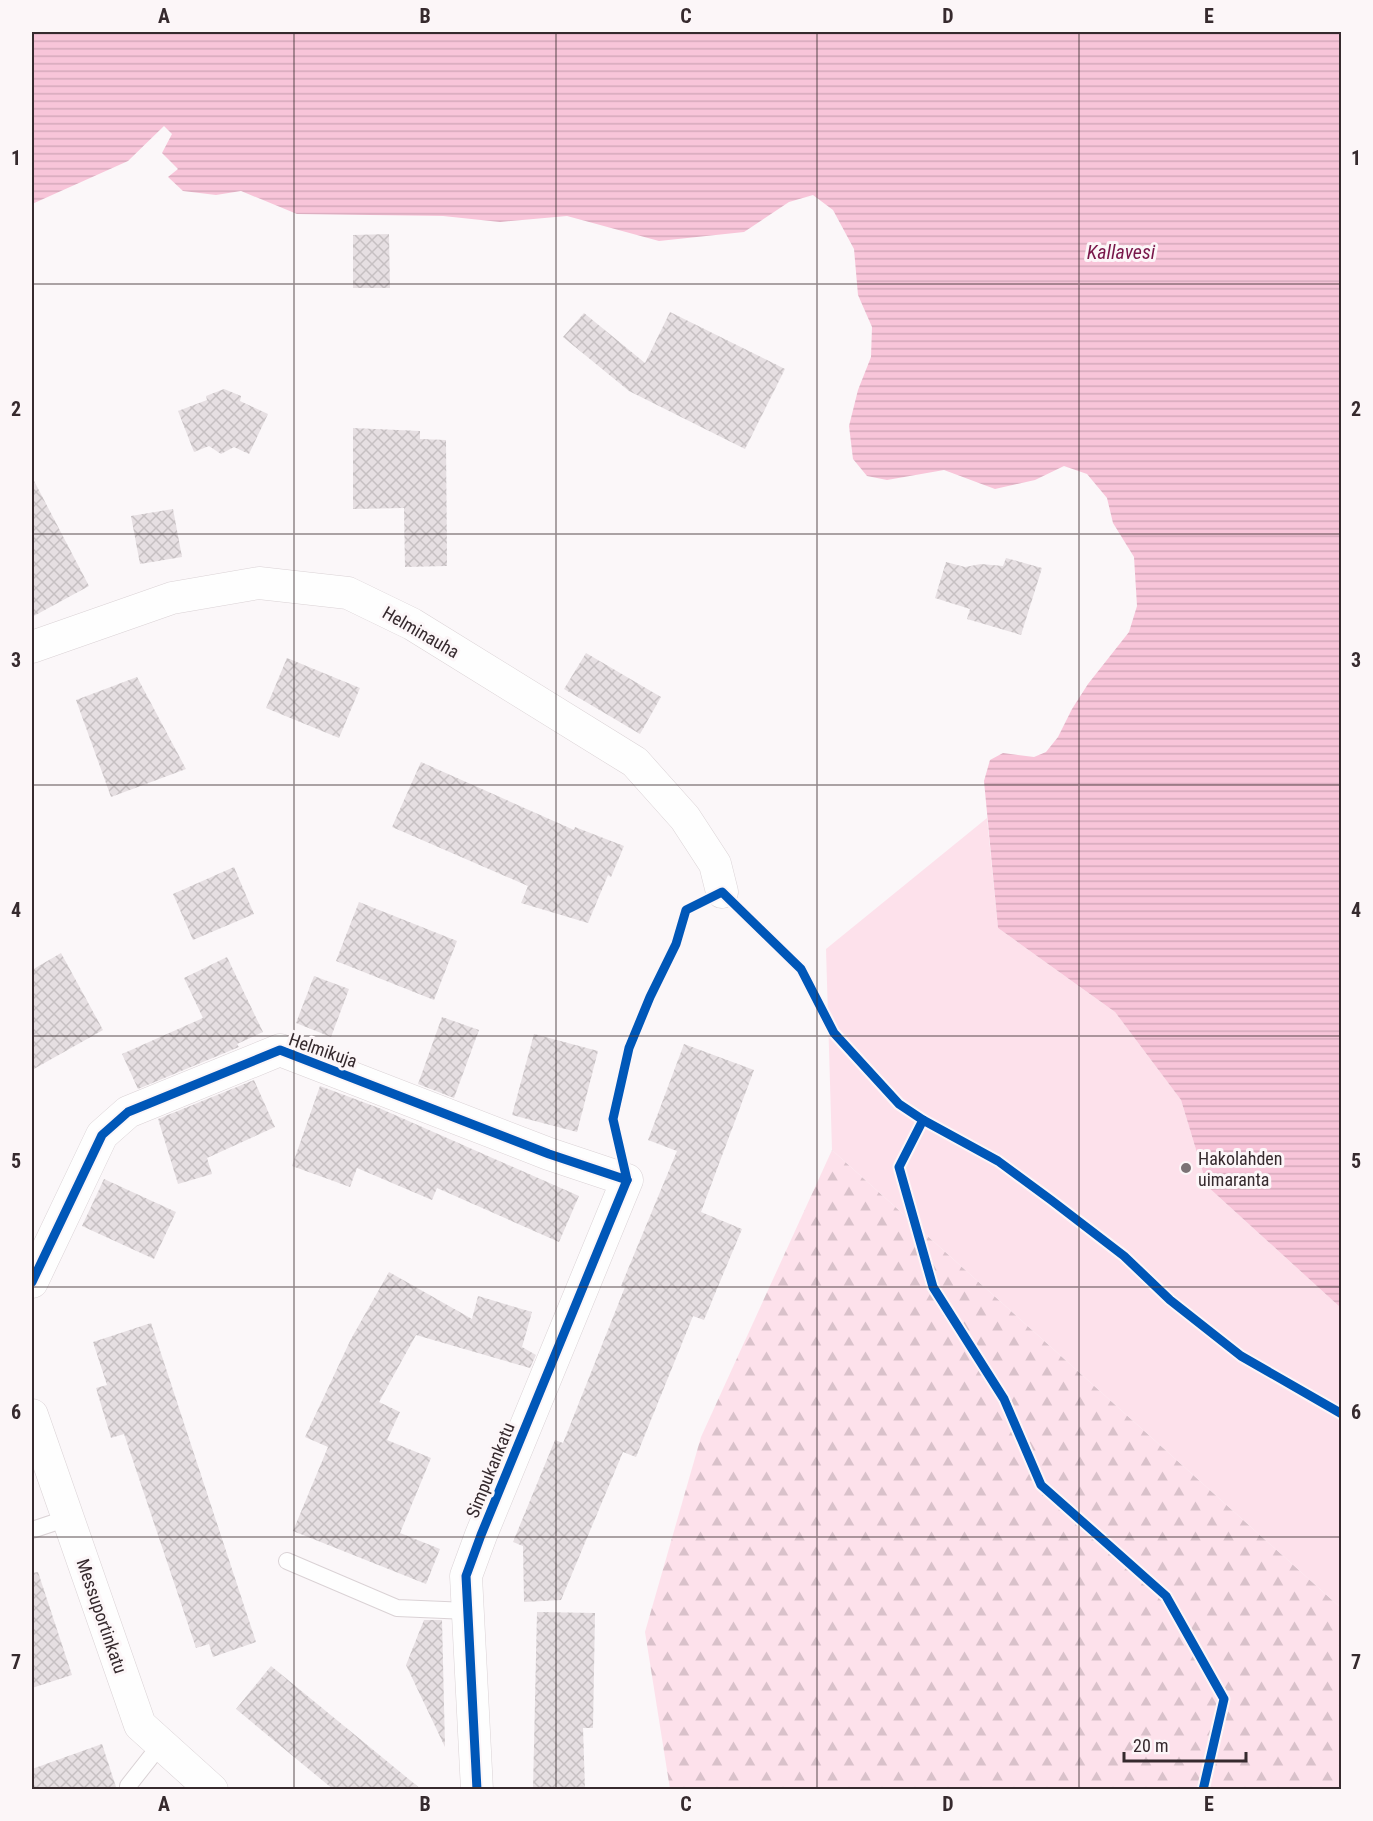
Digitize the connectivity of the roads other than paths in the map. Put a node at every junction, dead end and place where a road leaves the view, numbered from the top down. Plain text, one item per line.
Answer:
1 (32, 647) edge
2 (722, 892) dead end
3 (627, 1180) joint
4 (32, 1282) edge
5 (32, 1415) edge
6 (68, 1518) junction
7 (32, 1530) edge
8 (287, 1560) dead end
9 (468, 1611) junction
10 (161, 1744) junction
11 (128, 1786) dead end
12 (212, 1790) edge
13 (477, 1790) edge

1 - 2 street, Helminauha
3 - 4 street, Helmikuja
3 - 9 street, Simpukankatu
5 - 6 street, Messuportinkatu
6 - 7 lane
6 - 10 street, Messuportinkatu
8 - 9 lane
9 - 13 street, Simpukankatu
10 - 11 lane
10 - 12 street, Messuportinkatu

